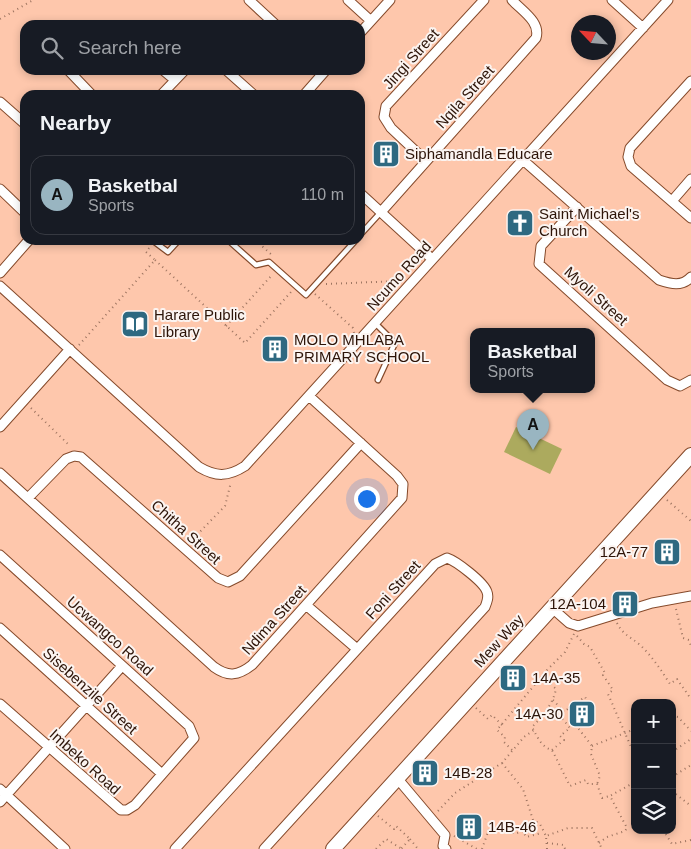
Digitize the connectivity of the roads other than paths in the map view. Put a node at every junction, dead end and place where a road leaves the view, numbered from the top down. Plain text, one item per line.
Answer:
1 (249, 0) edge
2 (348, 0) edge
3 (390, 0) edge
4 (484, 0) edge
5 (512, 0) edge
6 (612, 0) edge
7 (668, 0) edge
8 (271, 20) edge
9 (371, 21) junction
10 (365, 28) edge
11 (642, 28) junction
12 (73, 75) edge
13 (169, 75) edge
14 (180, 75) edge
15 (231, 75) edge
16 (322, 75) edge
17 (175, 80) junction
18 (691, 81) edge
19 (87, 90) edge
20 (166, 90) edge
21 (247, 90) edge
22 (308, 90) edge
23 (0, 102) edge
24 (20, 120) edge
25 (426, 160) junction
26 (523, 160) junction
27 (691, 179) edge
28 (0, 189) edge
29 (365, 198) edge
30 (672, 200) junction
31 (577, 206) junction
32 (20, 207) edge
33 (381, 212) junction
34 (691, 218) edge
35 (365, 230) edge
36 (25, 245) edge
37 (158, 245) edge
38 (174, 245) edge
39 (234, 245) edge
40 (352, 245) edge
41 (432, 259) junction
42 (0, 273) edge
43 (691, 277) edge
44 (0, 286) edge
45 (375, 323) junction
46 (71, 350) junction
47 (378, 380) dead end
48 (691, 380) edge
49 (309, 396) junction
50 (0, 426) edge
51 (361, 443) junction
52 (691, 455) edge
53 (0, 473) edge
54 (28, 498) junction
55 (0, 554) edge
56 (691, 596) edge
57 (306, 605) junction
58 (552, 608) junction
59 (0, 628) edge
60 (357, 649) junction
61 (122, 666) junction
62 (0, 704) edge
63 (87, 707) junction
64 (193, 741) joint
65 (49, 748) junction
66 (162, 774) junction
67 (397, 778) junction
68 (2, 796) edge
69 (65, 849) edge
70 (175, 849) edge
71 (264, 849) edge
72 (333, 849) edge
73 (446, 849) edge

1 - 8 street
2 - 9 street
3 - 9 street
4 - 25 street, Jingi Street
5 - 25 street, Nqila Street
6 - 11 street
7 - 11 street, Ncumo Road
9 - 10 street
11 - 26 street, Ncumo Road
12 - 19 street
13 - 17 street
14 - 17 street
15 - 21 street
16 - 22 street
17 - 20 street
18 - 30 street
23 - 24 street
25 - 33 street, Nqila Street
26 - 31 street
26 - 41 street, Ncumo Road
27 - 30 street
28 - 32 street
29 - 33 street
30 - 34 street
31 - 43 street
31 - 48 street, Myoli Street
33 - 35 lane
33 - 41 street
36 - 42 street
37 - 38 lane
39 - 40 lane
41 - 45 street, Ncumo Road
44 - 46 street
45 - 47 lane
45 - 49 street, Ncumo Road
46 - 49 street, Ncumo Road
46 - 50 street
49 - 51 street, Ndima Street
51 - 54 street, Chitha Street
51 - 57 street, Ndima Street
52 - 58 main road, Mew Way
53 - 54 street, Ndima Street
54 - 57 street, Ndima Street
55 - 61 street, Ucwangco Road
56 - 58 street
57 - 60 street
58 - 67 main road, Mew Way
59 - 63 street, Sisebenzile Street
60 - 70 street, Foni Street
60 - 71 street, Foni Street
61 - 63 street
61 - 64 street, Ucwangco Road
62 - 65 street, Imbeko Road
63 - 65 street
63 - 66 street, Sisebenzile Street
64 - 66 street, Imbeko Road
65 - 66 street, Imbeko Road
65 - 68 street
67 - 72 main road, Mew Way
67 - 73 street
68 - 69 street

